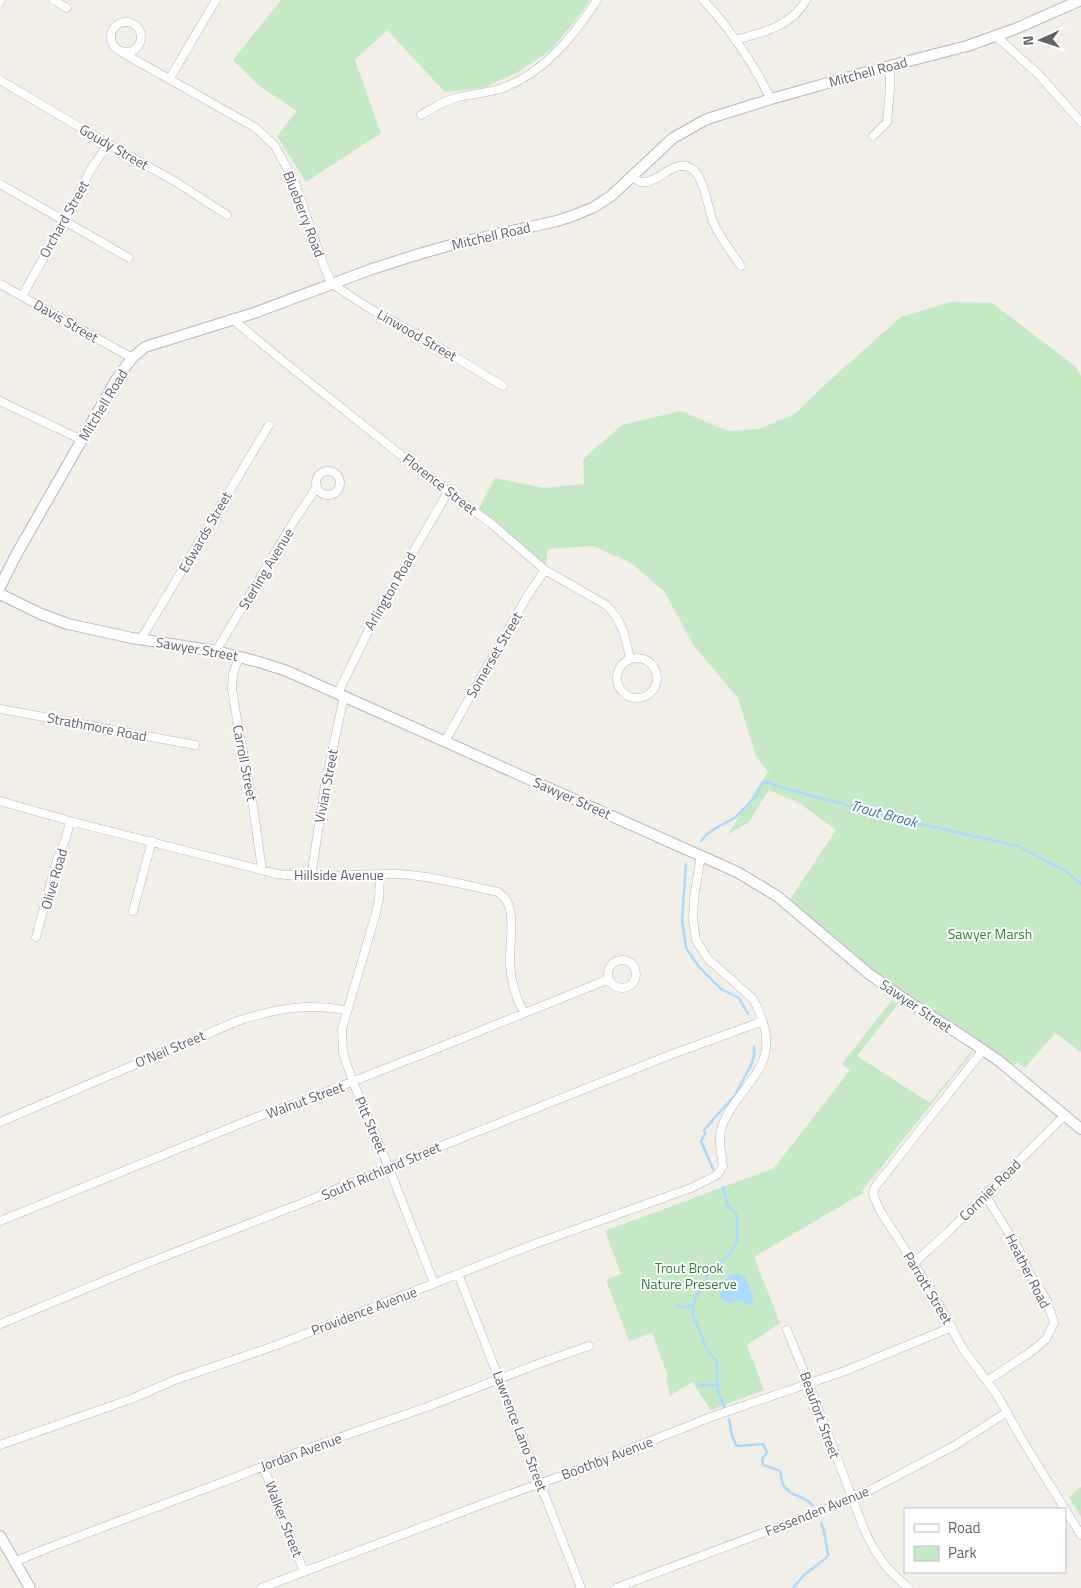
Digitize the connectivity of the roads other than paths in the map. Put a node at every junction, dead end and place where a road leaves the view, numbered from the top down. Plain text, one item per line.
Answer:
1 (54, 0) edge
2 (216, 0) edge
3 (597, 0) edge
4 (703, 0) edge
5 (806, 0) edge
6 (1081, 0) edge
7 (68, 8) dead end
8 (996, 36) junction
9 (735, 40) junction
10 (140, 43) junction
11 (123, 53) junction
12 (148, 66) junction
13 (890, 66) junction
14 (170, 78) junction
15 (0, 80) edge
16 (771, 99) junction
17 (421, 115) dead end
18 (1081, 122) edge
19 (873, 136) dead end
20 (108, 144) junction
21 (631, 177) junction
22 (0, 184) edge
23 (227, 215) dead end
24 (64, 222) junction
25 (129, 258) dead end
26 (741, 266) dead end
27 (0, 284) edge
28 (332, 284) junction
29 (22, 296) junction
30 (232, 319) junction
31 (132, 358) junction
32 (503, 386) dead end
33 (0, 401) edge
34 (269, 425) dead end
35 (82, 440) junction
36 (317, 487) dead end
37 (448, 492) junction
38 (545, 570) junction
39 (0, 587) edge
40 (0, 594) edge
41 (141, 640) junction
42 (216, 652) junction
43 (239, 657) junction
44 (630, 659) junction
45 (341, 695) junction
46 (0, 709) edge
47 (445, 741) junction
48 (195, 745) dead end
49 (0, 801) edge
50 (70, 821) junction
51 (152, 841) junction
52 (702, 855) junction
53 (262, 870) junction
54 (380, 875) junction
55 (311, 877) junction
56 (133, 910) dead end
57 (36, 937) dead end
58 (610, 979) dead end
59 (347, 1010) junction
60 (524, 1014) junction
61 (763, 1021) junction
62 (983, 1050) junction
63 (352, 1082) junction
64 (1064, 1115) junction
65 (0, 1122) edge
66 (1081, 1129) edge
67 (389, 1168) junction
68 (985, 1195) junction
69 (0, 1221) edge
70 (914, 1263) junction
71 (458, 1274) junction
72 (434, 1283) junction
73 (0, 1324) edge
74 (952, 1327) junction
75 (787, 1330) dead end
76 (589, 1346) dead end
77 (500, 1378) junction
78 (987, 1381) junction
79 (809, 1384) junction
80 (1007, 1412) junction
81 (0, 1446) edge
82 (263, 1466) junction
83 (540, 1484) junction
84 (853, 1499) junction
85 (1065, 1508) edge
86 (1066, 1510) edge
87 (1081, 1535) edge
88 (0, 1536) edge
89 (14, 1562) junction
90 (304, 1572) junction
91 (30, 1588) edge
92 (261, 1588) edge
93 (582, 1588) edge
94 (616, 1588) edge
95 (909, 1588) edge

1 - 7 street
2 - 14 street
3 - 17 street
4 - 9 street
5 - 9 street
6 - 8 street, Mitchell Road
8 - 13 street, Mitchell Road
8 - 18 street
9 - 16 street
10 - 11 street
10 - 11 street
10 - 12 street
11 - 12 street, Blueberry Road
12 - 14 street, Blueberry Road
13 - 16 street, Mitchell Road
13 - 19 street
14 - 28 street, Blueberry Road
15 - 20 street, Goudy Street
16 - 21 street, Mitchell Road
20 - 23 street, Goudy Street
20 - 24 street, Orchard Street
21 - 26 street
21 - 28 street, Mitchell Road
22 - 24 street
24 - 25 street
24 - 29 street, Orchard Street
27 - 29 street, Davis Street
28 - 30 street, Mitchell Road
28 - 32 street, Linwood Street
29 - 31 street, Davis Street
30 - 31 street, Mitchell Road
30 - 37 street, Florence Street
31 - 35 street, Mitchell Road
33 - 35 street
34 - 41 street, Edwards Street
35 - 39 street, Mitchell Road
36 - 42 street, Sterling Avenue
37 - 38 street, Florence Street
37 - 45 street, Arlington Road
38 - 44 street, Florence Street
38 - 47 street, Somerset Street
40 - 41 street, Sawyer Street
41 - 42 street, Sawyer Street
42 - 43 street, Sawyer Street
43 - 45 street, Sawyer Street
43 - 53 street, Carroll Street
44 - 44 street
45 - 47 street, Sawyer Street
45 - 55 street, Vivian Street
46 - 48 street, Strathmore Road
47 - 52 street, Sawyer Street
49 - 50 street, Hillside Avenue
50 - 51 street, Hillside Avenue
50 - 57 street, Olive Road
51 - 53 street, Hillside Avenue
51 - 56 street
52 - 61 street
52 - 62 street, Sawyer Street
53 - 55 street, Hillside Avenue
54 - 55 street, Hillside Avenue
54 - 59 street, Pitt Street
54 - 60 street, Hillside Avenue
58 - 60 street, Walnut Street
59 - 63 street, Pitt Street
59 - 65 street, O'Neil Street
60 - 63 street, Walnut Street
61 - 67 street, South Richland Street
61 - 71 street, Providence Avenue
62 - 64 street, Sawyer Street
62 - 70 street, Parrott Street
63 - 67 street, Pitt Street
63 - 69 street, Walnut Street
64 - 66 street, Sawyer Street
64 - 68 street, Cormier Road
67 - 72 street, Pitt Street
67 - 73 street, South Richland Street
68 - 70 street, Cormier Road
68 - 78 street, Heather Road
70 - 74 street, Parrott Street
71 - 72 street, Providence Avenue
71 - 77 street, Lawrence Lano Street
72 - 81 street, Providence Avenue
74 - 78 street, Parrott Street
74 - 79 street, Boothby Avenue
75 - 79 street, Beaufort Street
76 - 77 street, Jordan Avenue
77 - 82 street, Jordan Avenue
77 - 83 street, Lawrence Lano Street
78 - 80 street, Parrott Street
79 - 83 street, Boothby Avenue
79 - 84 street, Beaufort Street
80 - 84 street, Fessenden Avenue
80 - 85 street, Parrott Street
82 - 89 street, Jordan Avenue
82 - 90 street, Walker Street
83 - 90 street, Boothby Avenue
83 - 93 street, Lawrence Lano Street
84 - 94 street, Fessenden Avenue
84 - 95 street, Beaufort Street
86 - 87 street, Parrott Street
88 - 89 street
89 - 91 street
90 - 92 street, Boothby Avenue

